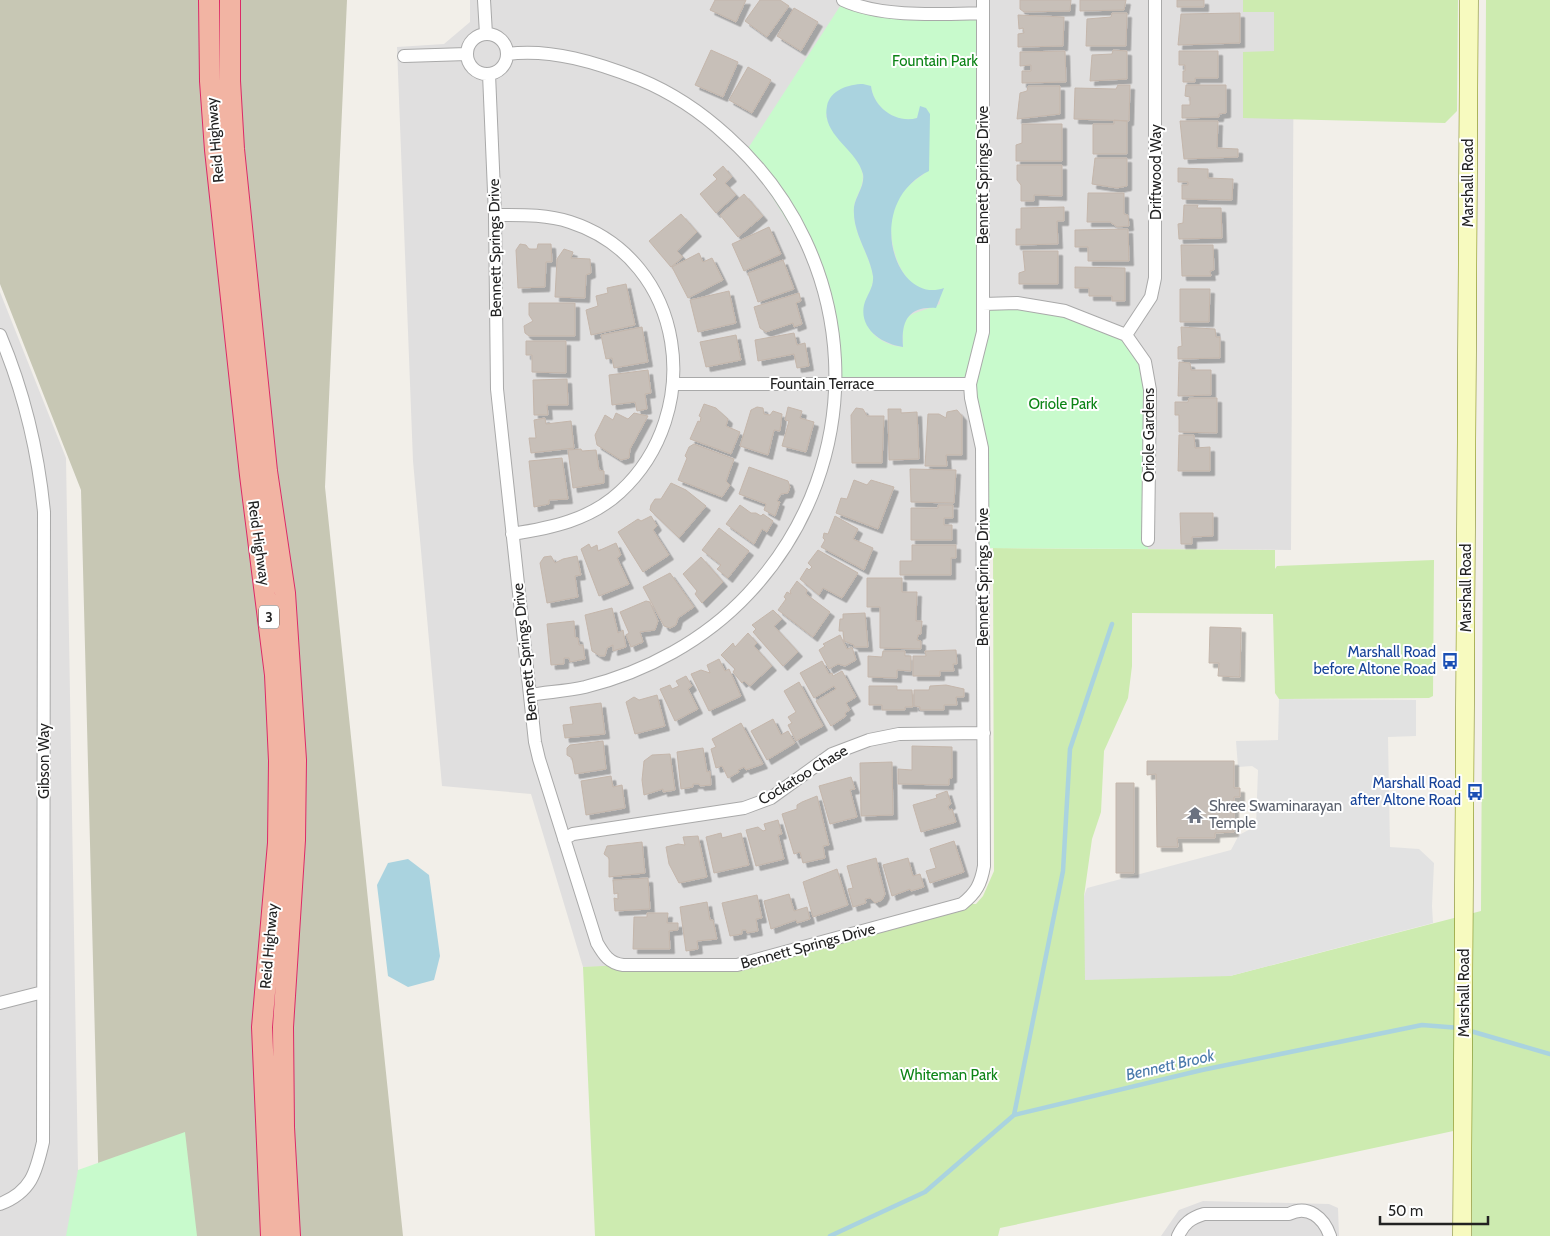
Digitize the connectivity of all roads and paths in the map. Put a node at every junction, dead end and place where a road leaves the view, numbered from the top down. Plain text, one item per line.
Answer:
1 (209, 0) edge
2 (230, 0) edge
3 (484, 0) edge
4 (843, 0) edge
5 (983, 0) edge
6 (1154, 0) edge
7 (1469, 0) edge
8 (983, 13) junction
9 (486, 34) junction
10 (467, 54) junction
11 (507, 54) junction
12 (404, 56) dead end
13 (489, 74) junction
14 (495, 215) junction
15 (983, 304) junction
16 (0, 335) edge
17 (1126, 335) junction
18 (674, 384) junction
19 (834, 384) junction
20 (970, 384) junction
21 (512, 534) junction
22 (1148, 540) dead end
23 (530, 695) junction
24 (984, 733) junction
25 (564, 839) junction
26 (43, 992) junction
27 (0, 1003) edge
28 (0, 1204) edge
29 (271, 1236) edge
30 (290, 1236) edge
31 (1178, 1236) edge
32 (1330, 1236) edge
33 (1462, 1236) edge

1 - 29 highway, Reid Highway / 3
2 - 30 highway, Reid Highway / 3
3 - 9 street
4 - 8 street
5 - 8 street, Bennett Springs Drive
6 - 17 street, Driftwood Way
7 - 33 main road, Marshall Road
8 - 15 street, Bennett Springs Drive
9 - 10 street
9 - 11 street
10 - 12 street
10 - 13 street
11 - 13 street
11 - 19 street
13 - 14 street, Bennett Springs Drive
14 - 18 street
14 - 21 street, Bennett Springs Drive
15 - 17 street
15 - 20 street, Bennett Springs Drive
16 - 26 street, Gibson Way
17 - 22 street, Oriole Gardens
18 - 19 street, Fountain Terrace
18 - 21 street
19 - 20 street, Fountain Terrace
19 - 23 street
20 - 24 street, Bennett Springs Drive
21 - 23 street, Bennett Springs Drive
23 - 25 street, Bennett Springs Drive
24 - 25 street, Cockatoo Chase
24 - 25 street, Bennett Springs Drive
26 - 27 street
26 - 28 street, Gibson Way
31 - 32 street

